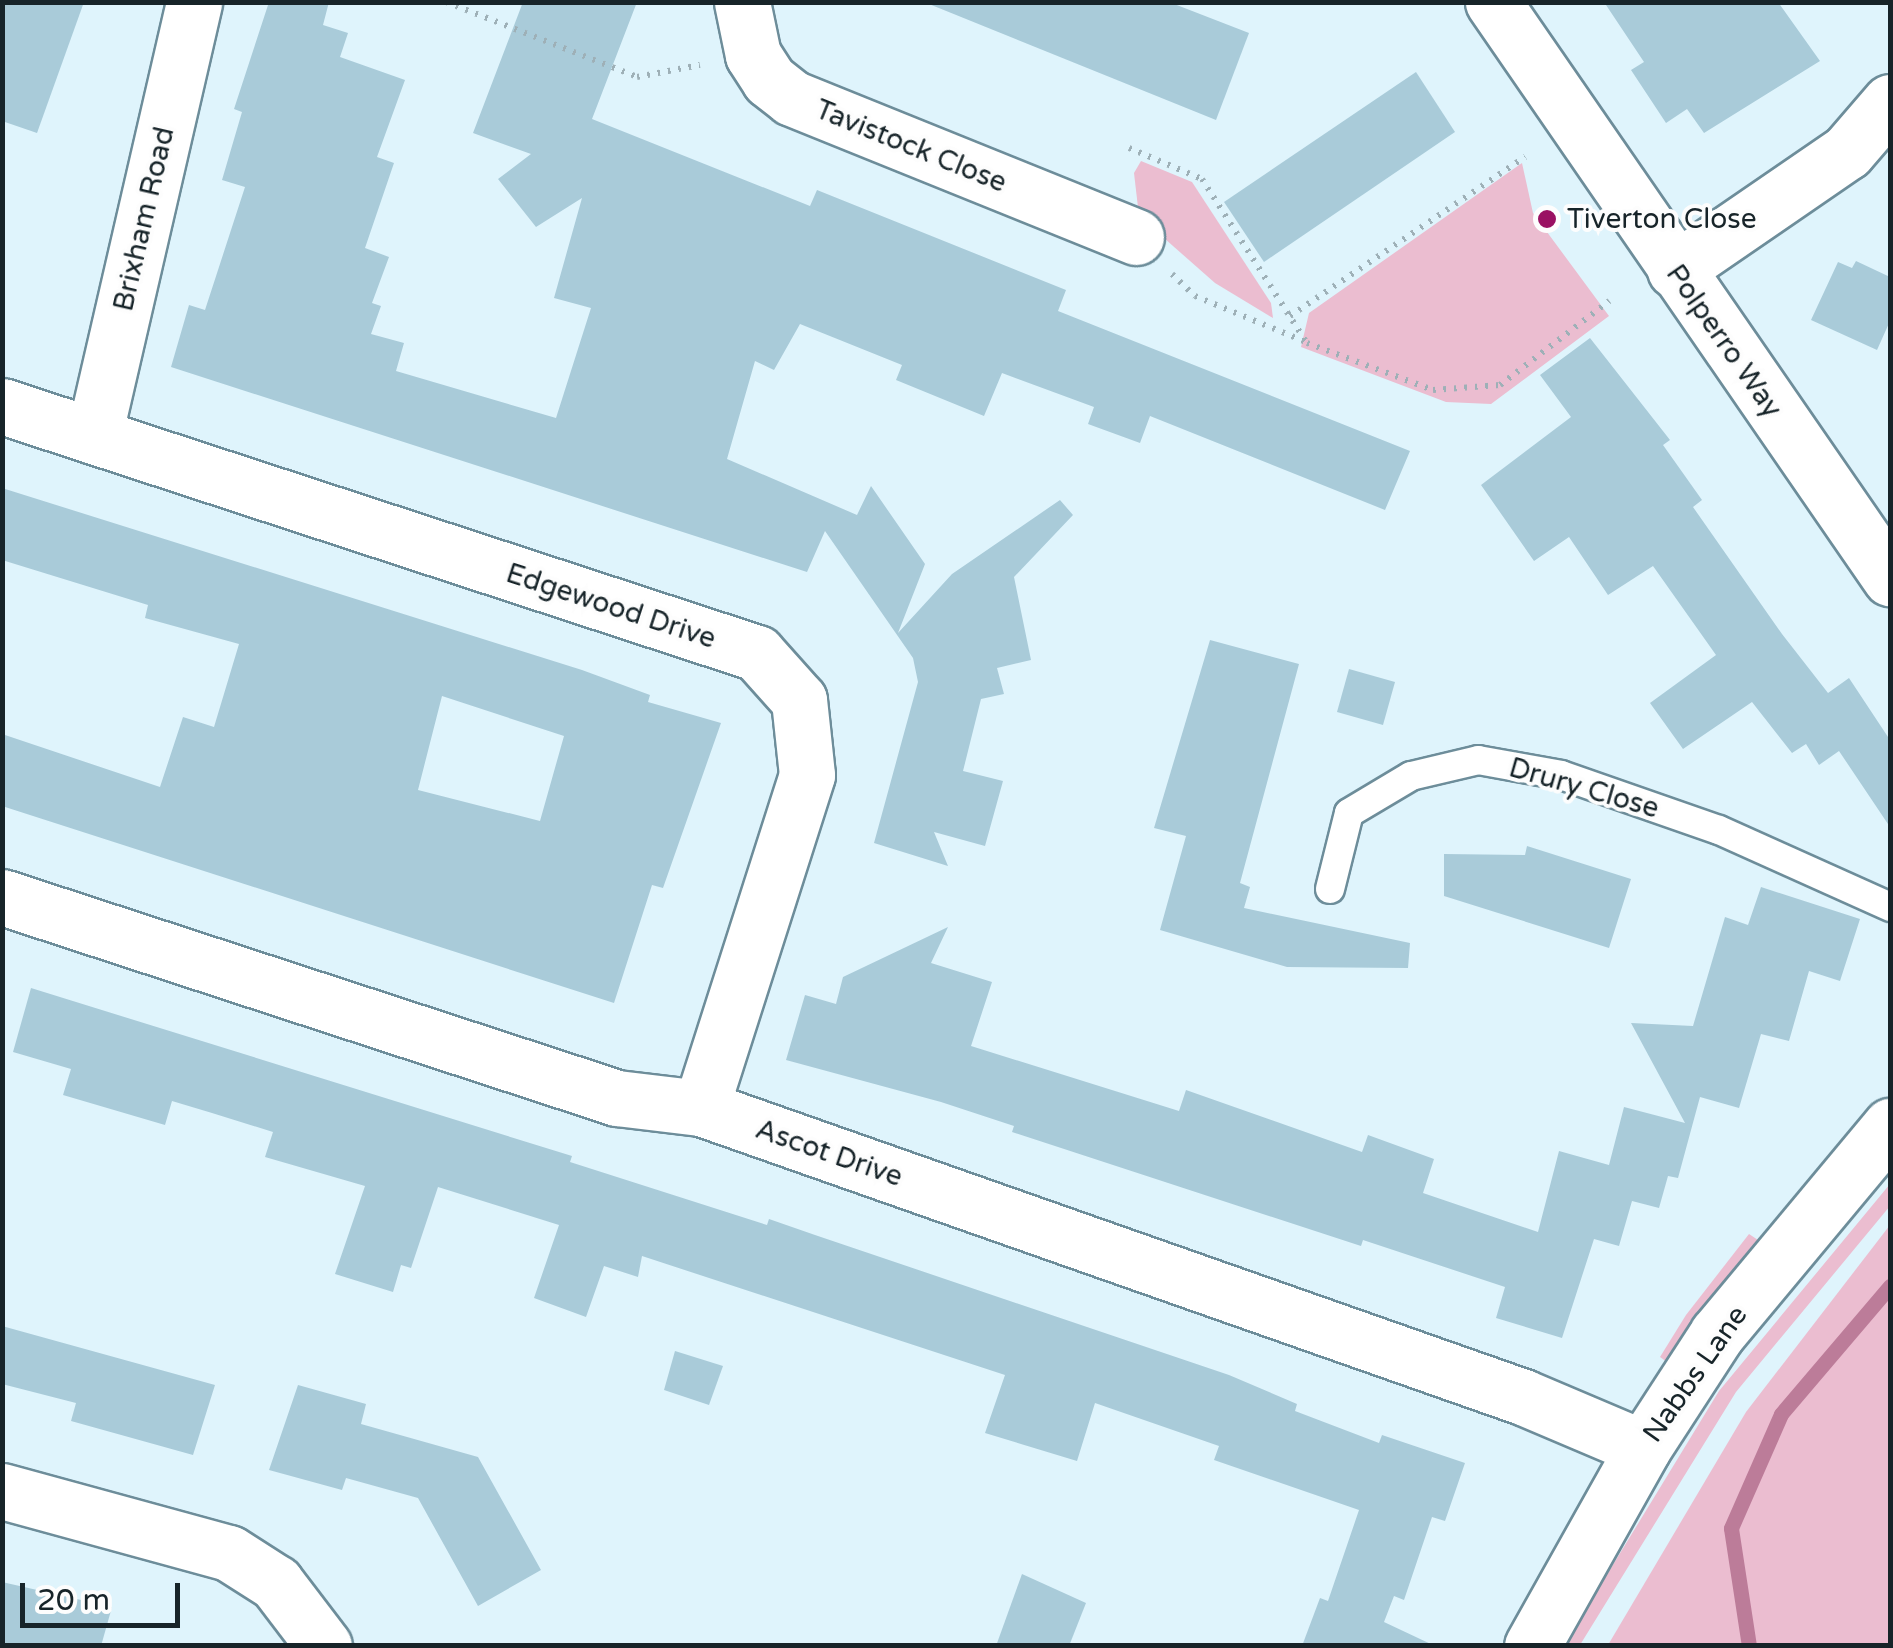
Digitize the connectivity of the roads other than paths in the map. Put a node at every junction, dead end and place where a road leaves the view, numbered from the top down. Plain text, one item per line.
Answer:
1 (194, 2) edge
2 (742, 2) edge
3 (1493, 2) edge
4 (1890, 102) edge
5 (1136, 237) road end
6 (1675, 270) junction
7 (2, 406) edge
8 (94, 436) junction
9 (1890, 578) edge
10 (1330, 889) dead end
11 (2, 897) edge
12 (1890, 907) edge
13 (701, 1108) junction
14 (1890, 1126) edge
15 (1643, 1448) junction
16 (2, 1491) edge
17 (324, 1646) edge
18 (1532, 1646) edge

1 - 8 street, Brixham Road
2 - 5 street, Tavistock Close
3 - 6 street, Polperro Way
4 - 6 street
6 - 9 street, Polperro Way
7 - 8 street, Edgewood Drive
8 - 13 street, Edgewood Drive
10 - 12 lane, Drury Close
11 - 13 street, Ascot Drive
13 - 15 street, Ascot Drive
14 - 15 street, Nabbs Lane
15 - 18 street, Nabbs Lane
16 - 17 street

